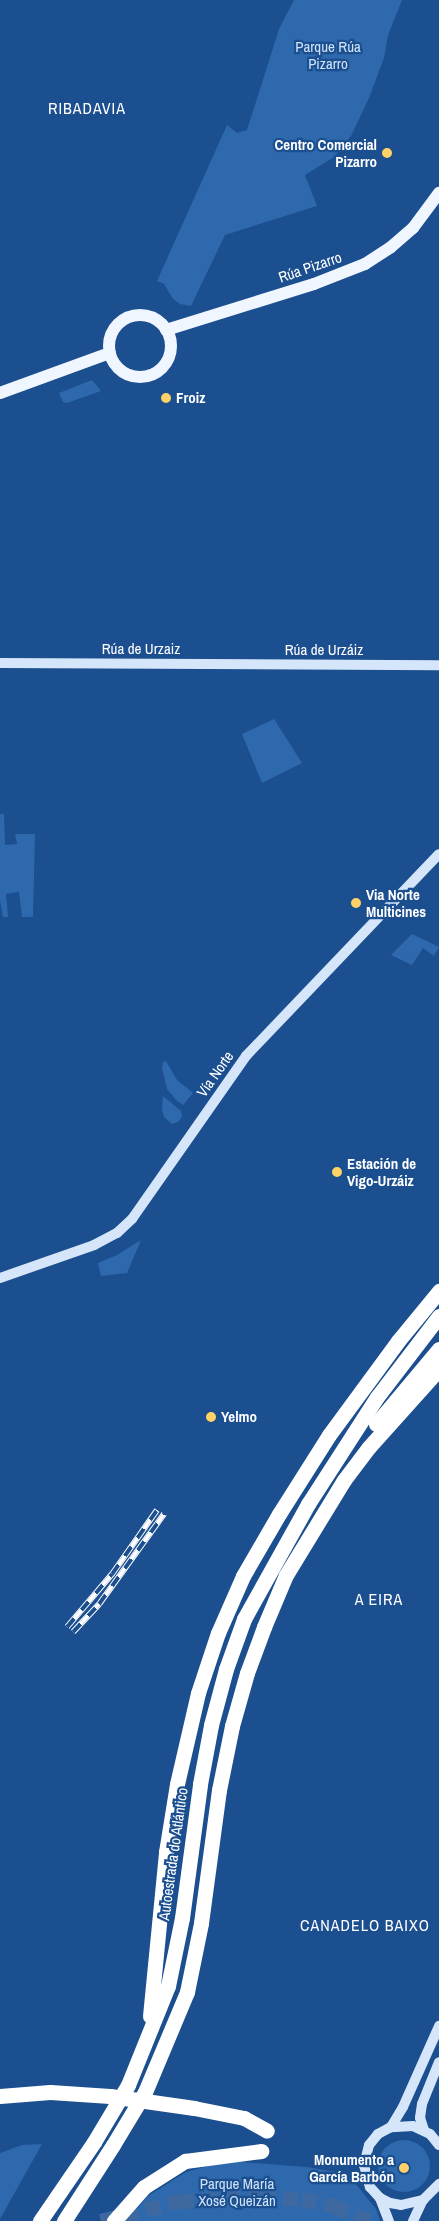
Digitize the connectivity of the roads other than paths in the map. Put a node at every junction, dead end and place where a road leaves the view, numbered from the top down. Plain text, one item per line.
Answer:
1 (439, 193) edge
2 (166, 330) junction
3 (110, 353) junction
4 (0, 394) edge
5 (0, 663) edge
6 (209, 664) joint
7 (439, 665) edge
8 (439, 854) edge
9 (0, 1278) edge
10 (439, 1291) edge
11 (439, 1316) edge
12 (439, 1337) edge
13 (439, 1349) edge
14 (439, 1369) edge
15 (322, 1483) junction
16 (324, 1510) junction
17 (439, 2026) edge
18 (145, 2045) junction
19 (439, 2062) edge
20 (0, 2096) edge
21 (391, 2127) junction
22 (424, 2130) junction
23 (267, 2131) dead end
24 (439, 2146) edge
25 (261, 2151) dead end
26 (439, 2184) edge
27 (380, 2198) junction
28 (424, 2200) junction
29 (40, 2221) edge
30 (64, 2221) edge
31 (114, 2221) edge
32 (389, 2221) edge
33 (413, 2221) edge

1 - 2 main road, Rúa Pizarro
2 - 3 main road
2 - 3 main road
3 - 4 main road
5 - 6 main road, Rúa de Urzaiz
6 - 7 main road, Rúa de Urzáiz
8 - 9 main road, Vía Norte
10 - 18 highway
11 - 15 highway
12 - 15 highway
13 - 16 highway
14 - 16 highway
15 - 18 highway, Autoestrada do Atlántico
16 - 30 highway, bridge
17 - 21 main road
18 - 29 highway, Autoestrada do Atlántico, bridge
19 - 22 main road
20 - 23 highway
21 - 22 main road
21 - 27 main road
22 - 24 main road
25 - 31 highway
26 - 28 main road
27 - 28 main road
27 - 32 main road
28 - 33 main road

